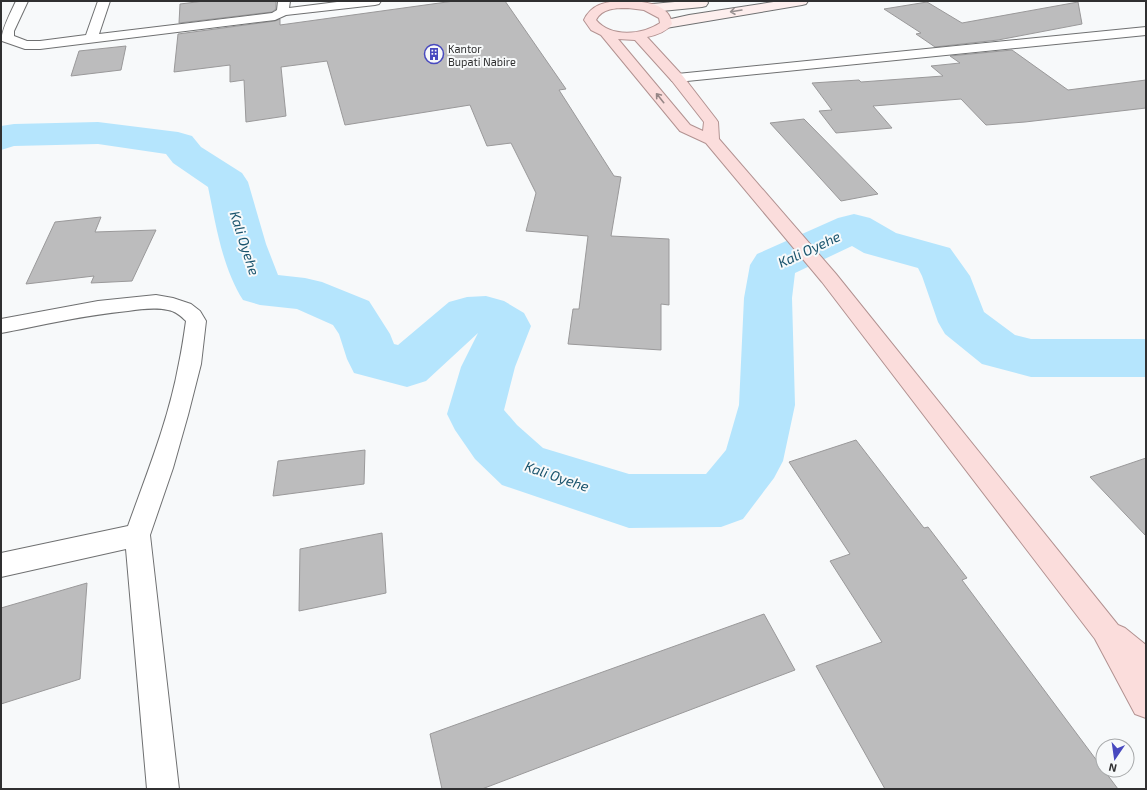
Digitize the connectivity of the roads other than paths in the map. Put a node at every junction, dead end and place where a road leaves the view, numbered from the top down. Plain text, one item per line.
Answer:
1 (22, 1) edge
2 (104, 1) edge
3 (375, 1) edge
4 (802, 1) edge
5 (714, 2) edge
6 (614, 3) edge
7 (284, 7) edge
8 (652, 8) junction
9 (666, 24) junction
10 (1146, 31) edge
11 (606, 33) junction
12 (639, 36) junction
13 (91, 39) junction
14 (677, 78) junction
15 (711, 140) junction
16 (1, 326) edge
17 (137, 535) junction
18 (1, 565) edge
19 (1105, 630) junction
20 (1146, 663) edge
21 (1146, 703) edge
22 (162, 789) edge

1 - 13 street
2 - 13 street
3 - 7 street
4 -> 9 main road
5 - 8 main road
6 - 8 main road
6 - 11 main road
7 - 13 street
8 - 9 main road
9 - 12 main road
10 - 14 street
11 - 12 main road
15 -> 11 main road
12 - 14 main road
14 - 15 main road
15 - 19 main road
16 - 17 street
17 - 18 street
17 - 22 street
19 - 20 main road
19 - 21 main road

